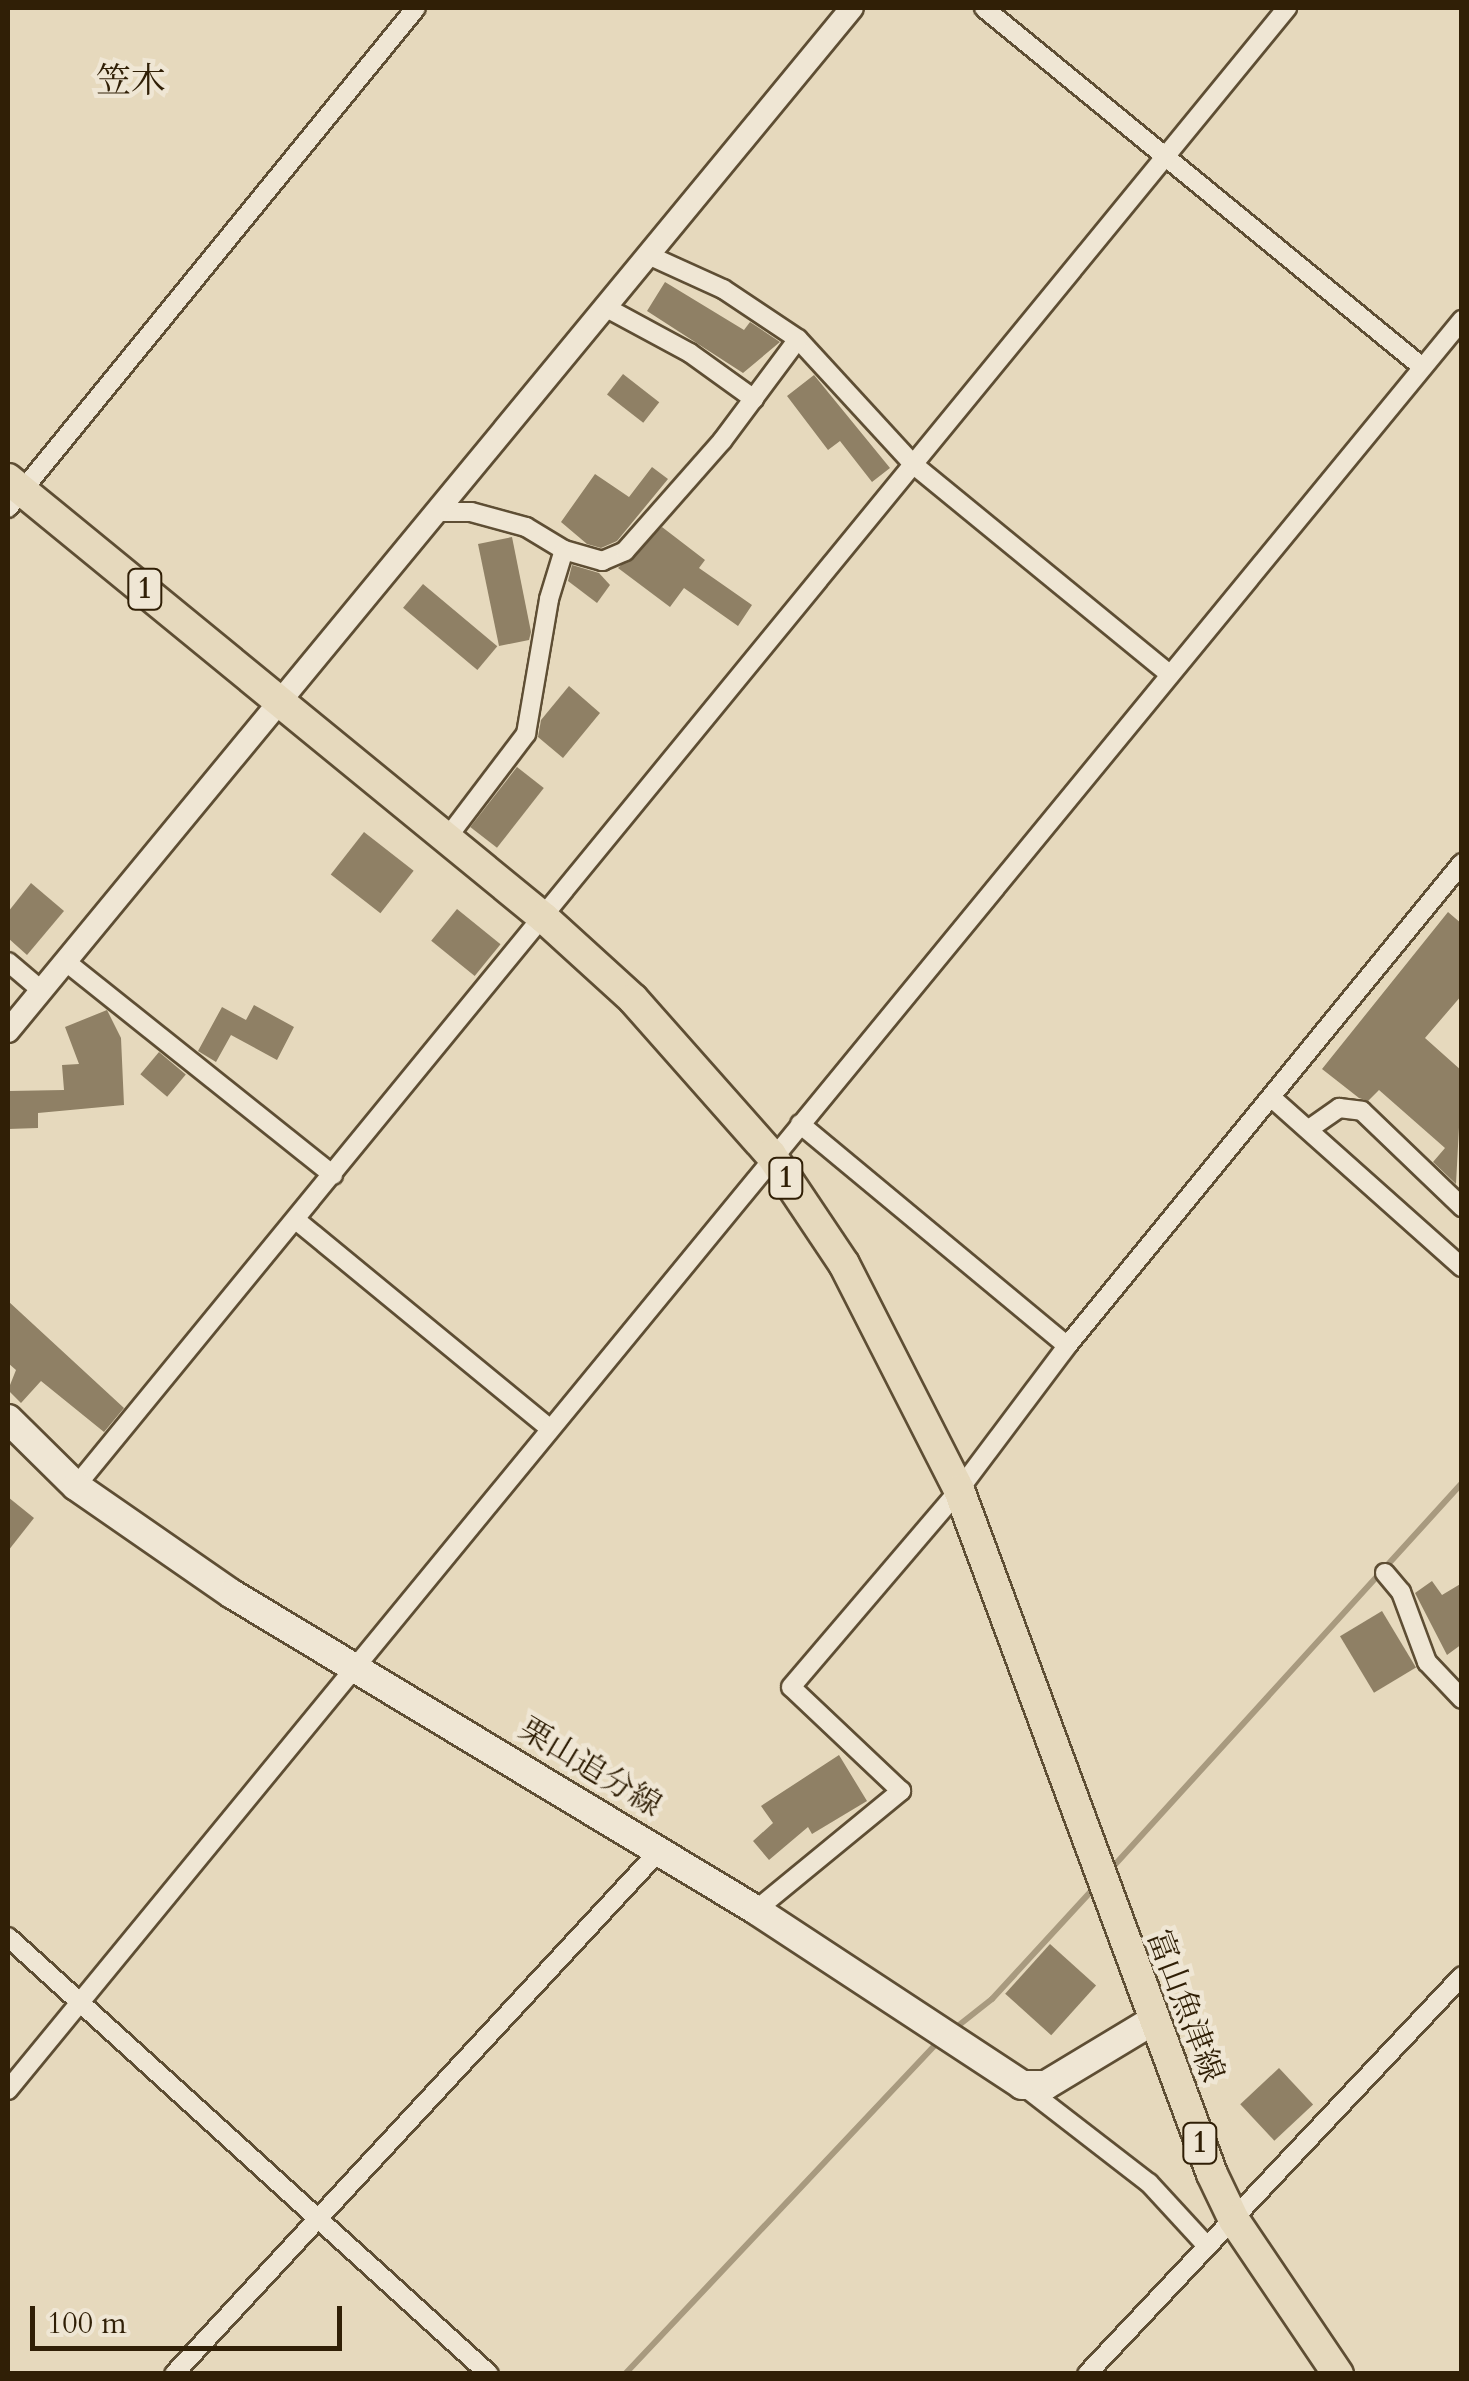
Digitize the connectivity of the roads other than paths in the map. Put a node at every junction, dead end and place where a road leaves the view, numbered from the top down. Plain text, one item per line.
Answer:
1 (416, 8) edge
2 (852, 8) edge
3 (984, 8) edge
4 (1287, 8) edge
5 (1164, 156) junction
6 (648, 255) junction
7 (605, 307) junction
8 (1462, 320) edge
9 (798, 339) junction
10 (1421, 366) junction
11 (754, 399) junction
12 (914, 465) junction
13 (12, 492) edge
14 (437, 512) junction
15 (564, 550) junction
16 (1168, 673) junction
17 (282, 700) junction
18 (447, 838) junction
19 (1462, 864) edge
20 (544, 918) junction
21 (65, 961) junction
22 (8, 962) edge
23 (41, 990) junction
24 (8, 1031) edge
25 (1272, 1098) junction
26 (800, 1124) junction
27 (1309, 1129) junction
28 (771, 1155) junction
29 (332, 1175) junction
30 (1462, 1206) edge
31 (296, 1220) junction
32 (1462, 1267) edge
33 (1068, 1346) junction
34 (8, 1419) edge
35 (549, 1428) junction
36 (76, 1486) junction
37 (959, 1490) junction
38 (1386, 1572) dead end
39 (354, 1668) junction
40 (1462, 1700) edge
41 (658, 1850) junction
42 (756, 1910) junction
43 (8, 1937) edge
44 (1462, 1976) edge
45 (83, 2000) junction
46 (1152, 2021) junction
47 (1022, 2084) junction
48 (8, 2090) edge
49 (318, 2216) junction
50 (1234, 2220) junction
51 (1207, 2246) junction
52 (174, 2374) edge
53 (488, 2374) edge
54 (1087, 2374) edge
55 (1338, 2374) edge

1 - 13 street
2 - 6 street
3 - 5 street
4 - 5 street
5 - 10 street
5 - 12 street
6 - 7 street
6 - 9 street
7 - 11 street
7 - 14 street
8 - 10 street
9 - 11 street
9 - 12 street
10 - 16 street
11 - 15 street
12 - 16 street
12 - 20 street
13 - 17 main road, 1
14 - 15 street
14 - 17 street
15 - 18 street
16 - 26 street
17 - 18 main road, 1
17 - 21 street
18 - 20 main road, 1
19 - 25 street
20 - 28 main road, 1
20 - 29 street
21 - 23 street
21 - 29 street
22 - 23 street
23 - 24 street
25 - 27 street
25 - 33 street
26 - 28 street
26 - 33 street
27 - 30 street
27 - 32 street
28 - 35 street
28 - 37 main road, 1
29 - 31 street
31 - 35 street
31 - 36 street
33 - 37 street
34 - 36 main road, 栗山追分線
35 - 39 street
36 - 39 main road, 栗山追分線
37 - 42 street
37 - 46 main road, 富山魚津線 / 1
38 - 40 street
39 - 41 main road, 栗山追分線
39 - 45 street
41 - 42 main road, 栗山追分線
41 - 49 street
42 - 47 main road, 栗山追分線
43 - 45 street
44 - 50 street
45 - 48 street
45 - 49 street
46 - 47 main road
46 - 50 main road, 富山魚津線 / 1
47 - 51 street
49 - 52 street
49 - 53 street
50 - 51 street
50 - 55 main road, 富山魚津線 / 1
51 - 54 street

